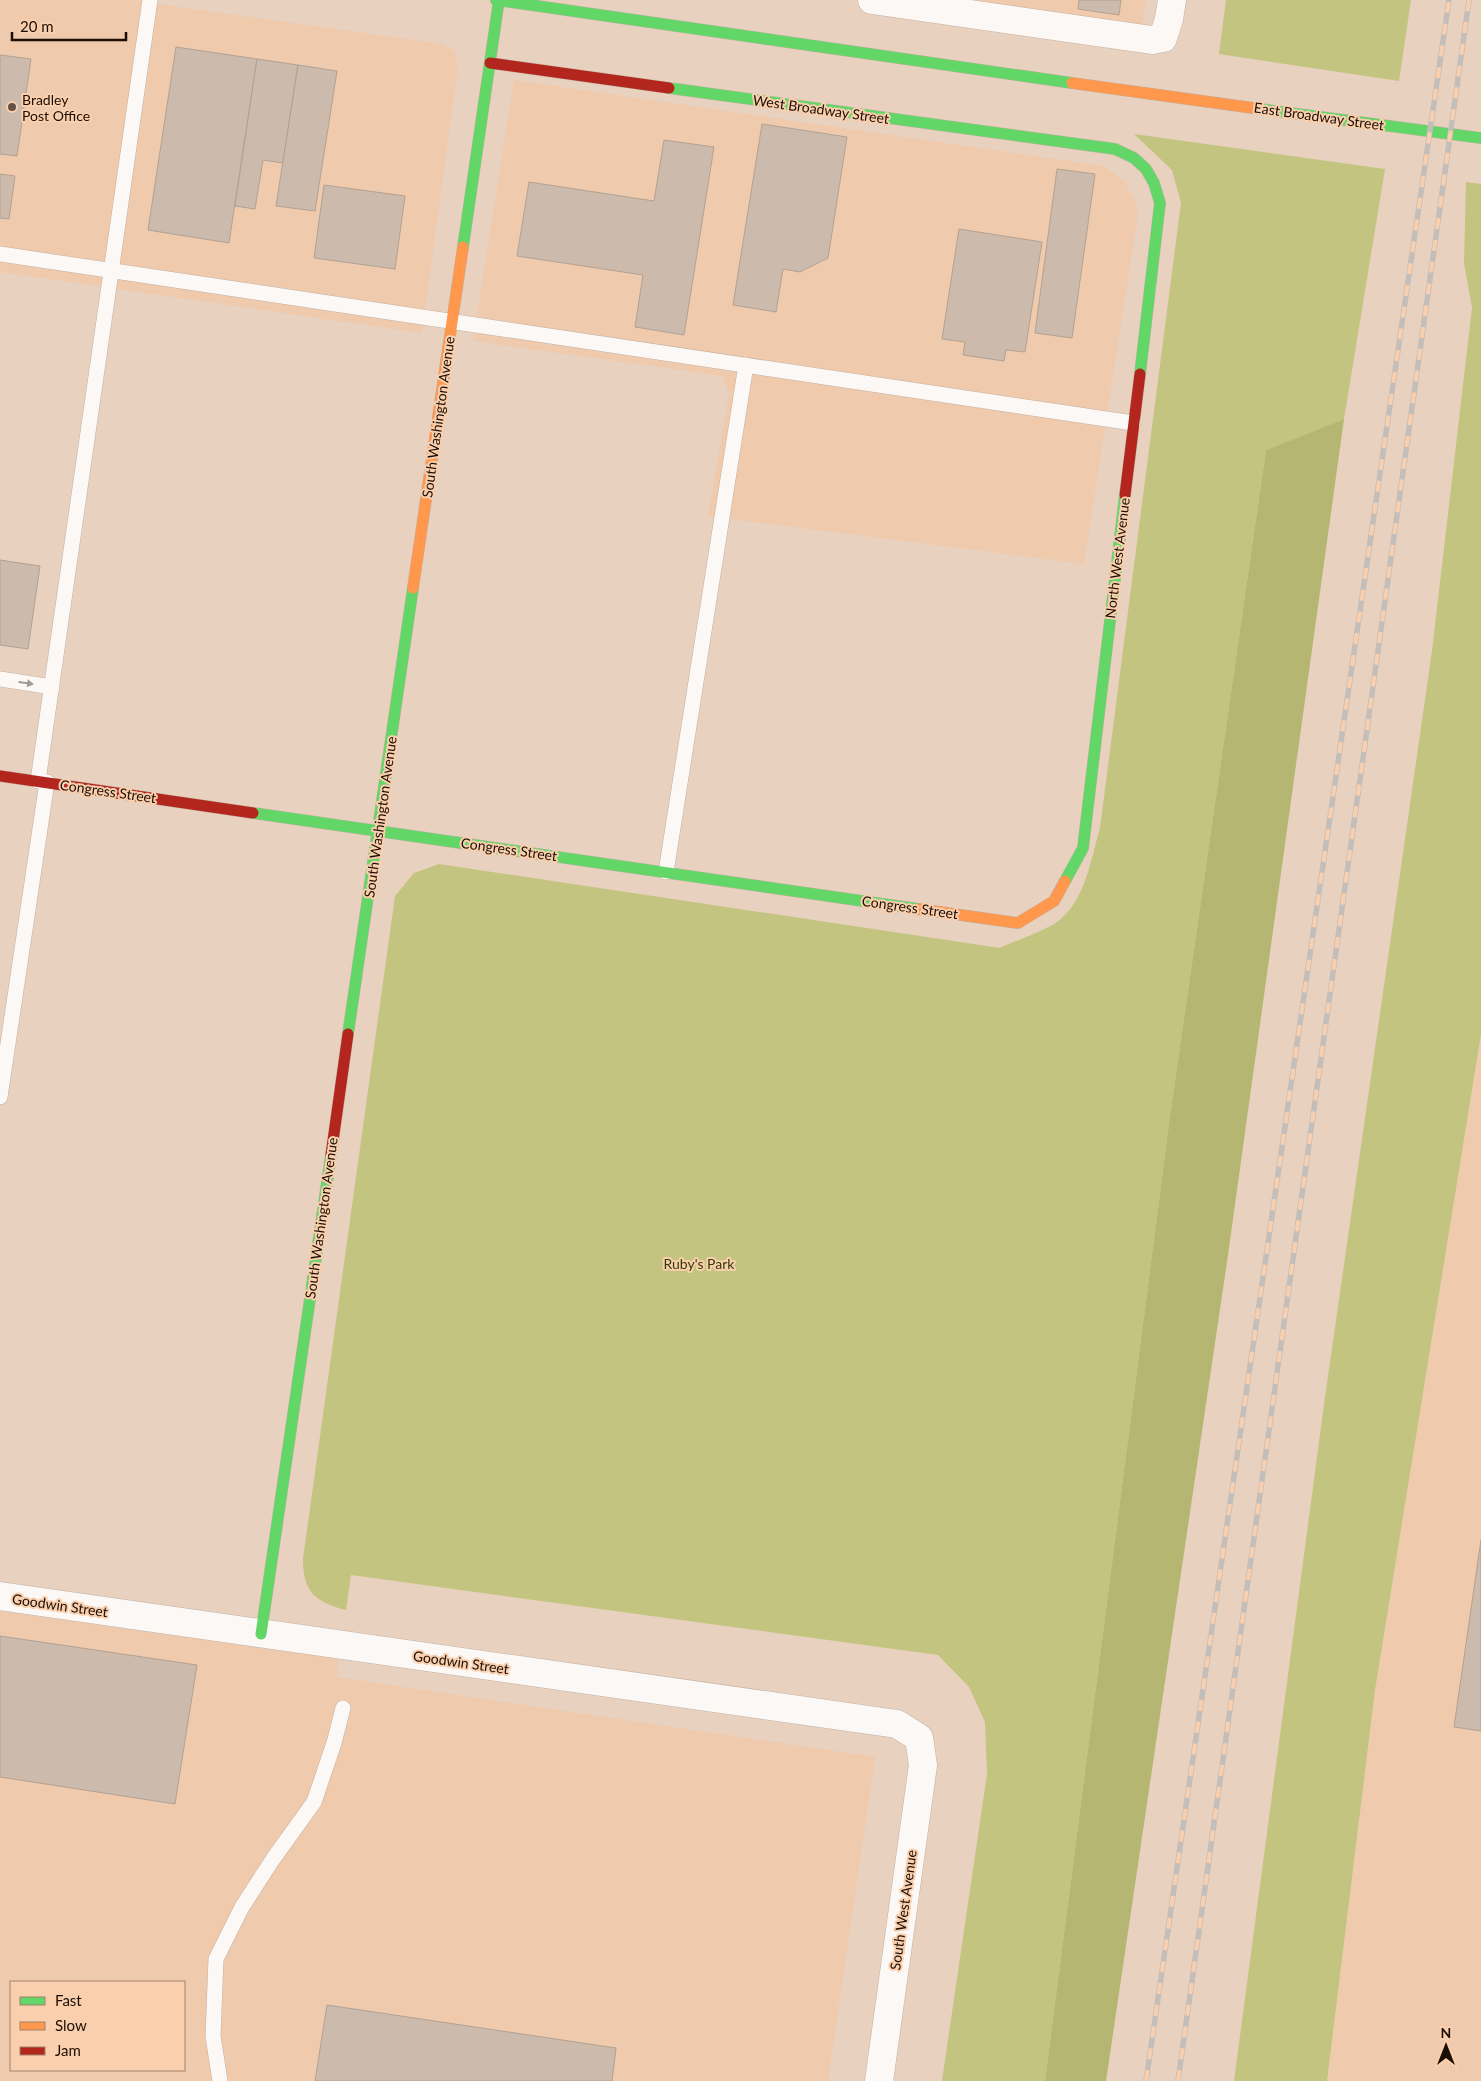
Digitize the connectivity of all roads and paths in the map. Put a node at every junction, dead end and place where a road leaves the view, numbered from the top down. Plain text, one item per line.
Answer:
1 (150, 0) edge
2 (498, 0) edge
3 (872, 0) edge
4 (1172, 0) edge
5 (490, 63) junction
6 (1481, 138) edge
7 (1146, 168) joint
8 (0, 254) edge
9 (110, 272) junction
10 (452, 322) junction
11 (746, 366) junction
12 (1133, 423) junction
13 (0, 679) edge
14 (52, 687) junction
15 (0, 776) edge
16 (43, 782) junction
17 (378, 830) junction
18 (666, 872) junction
19 (1018, 922) joint
20 (0, 1097) edge
21 (0, 1596) edge
22 (260, 1634) junction
23 (343, 1708) dead end
24 (919, 1738) joint
25 (220, 2081) edge
26 (879, 2081) edge

1 - 9 lane
2 - 5 street, South Washington Avenue
2 - 6 street, East Broadway Street
3 - 4 street
5 - 7 street, West Broadway Street
5 - 10 street, South Washington Avenue
7 - 12 street, North West Avenue
8 - 9 lane
9 - 10 lane
9 - 14 lane
10 - 11 lane
10 - 17 street, South Washington Avenue
11 - 12 lane
11 - 18 lane
12 - 19 street, North West Avenue
13 -> 14 lane
14 - 16 lane
15 - 16 street, Congress Street
16 - 17 street, Congress Street
16 - 20 lane
17 - 18 street, Congress Street
17 - 22 street, South Washington Avenue
18 - 19 street, Congress Street
21 - 22 street, Goodwin Street
22 - 24 street, Goodwin Street
23 - 25 lane
24 - 26 street, South West Avenue

